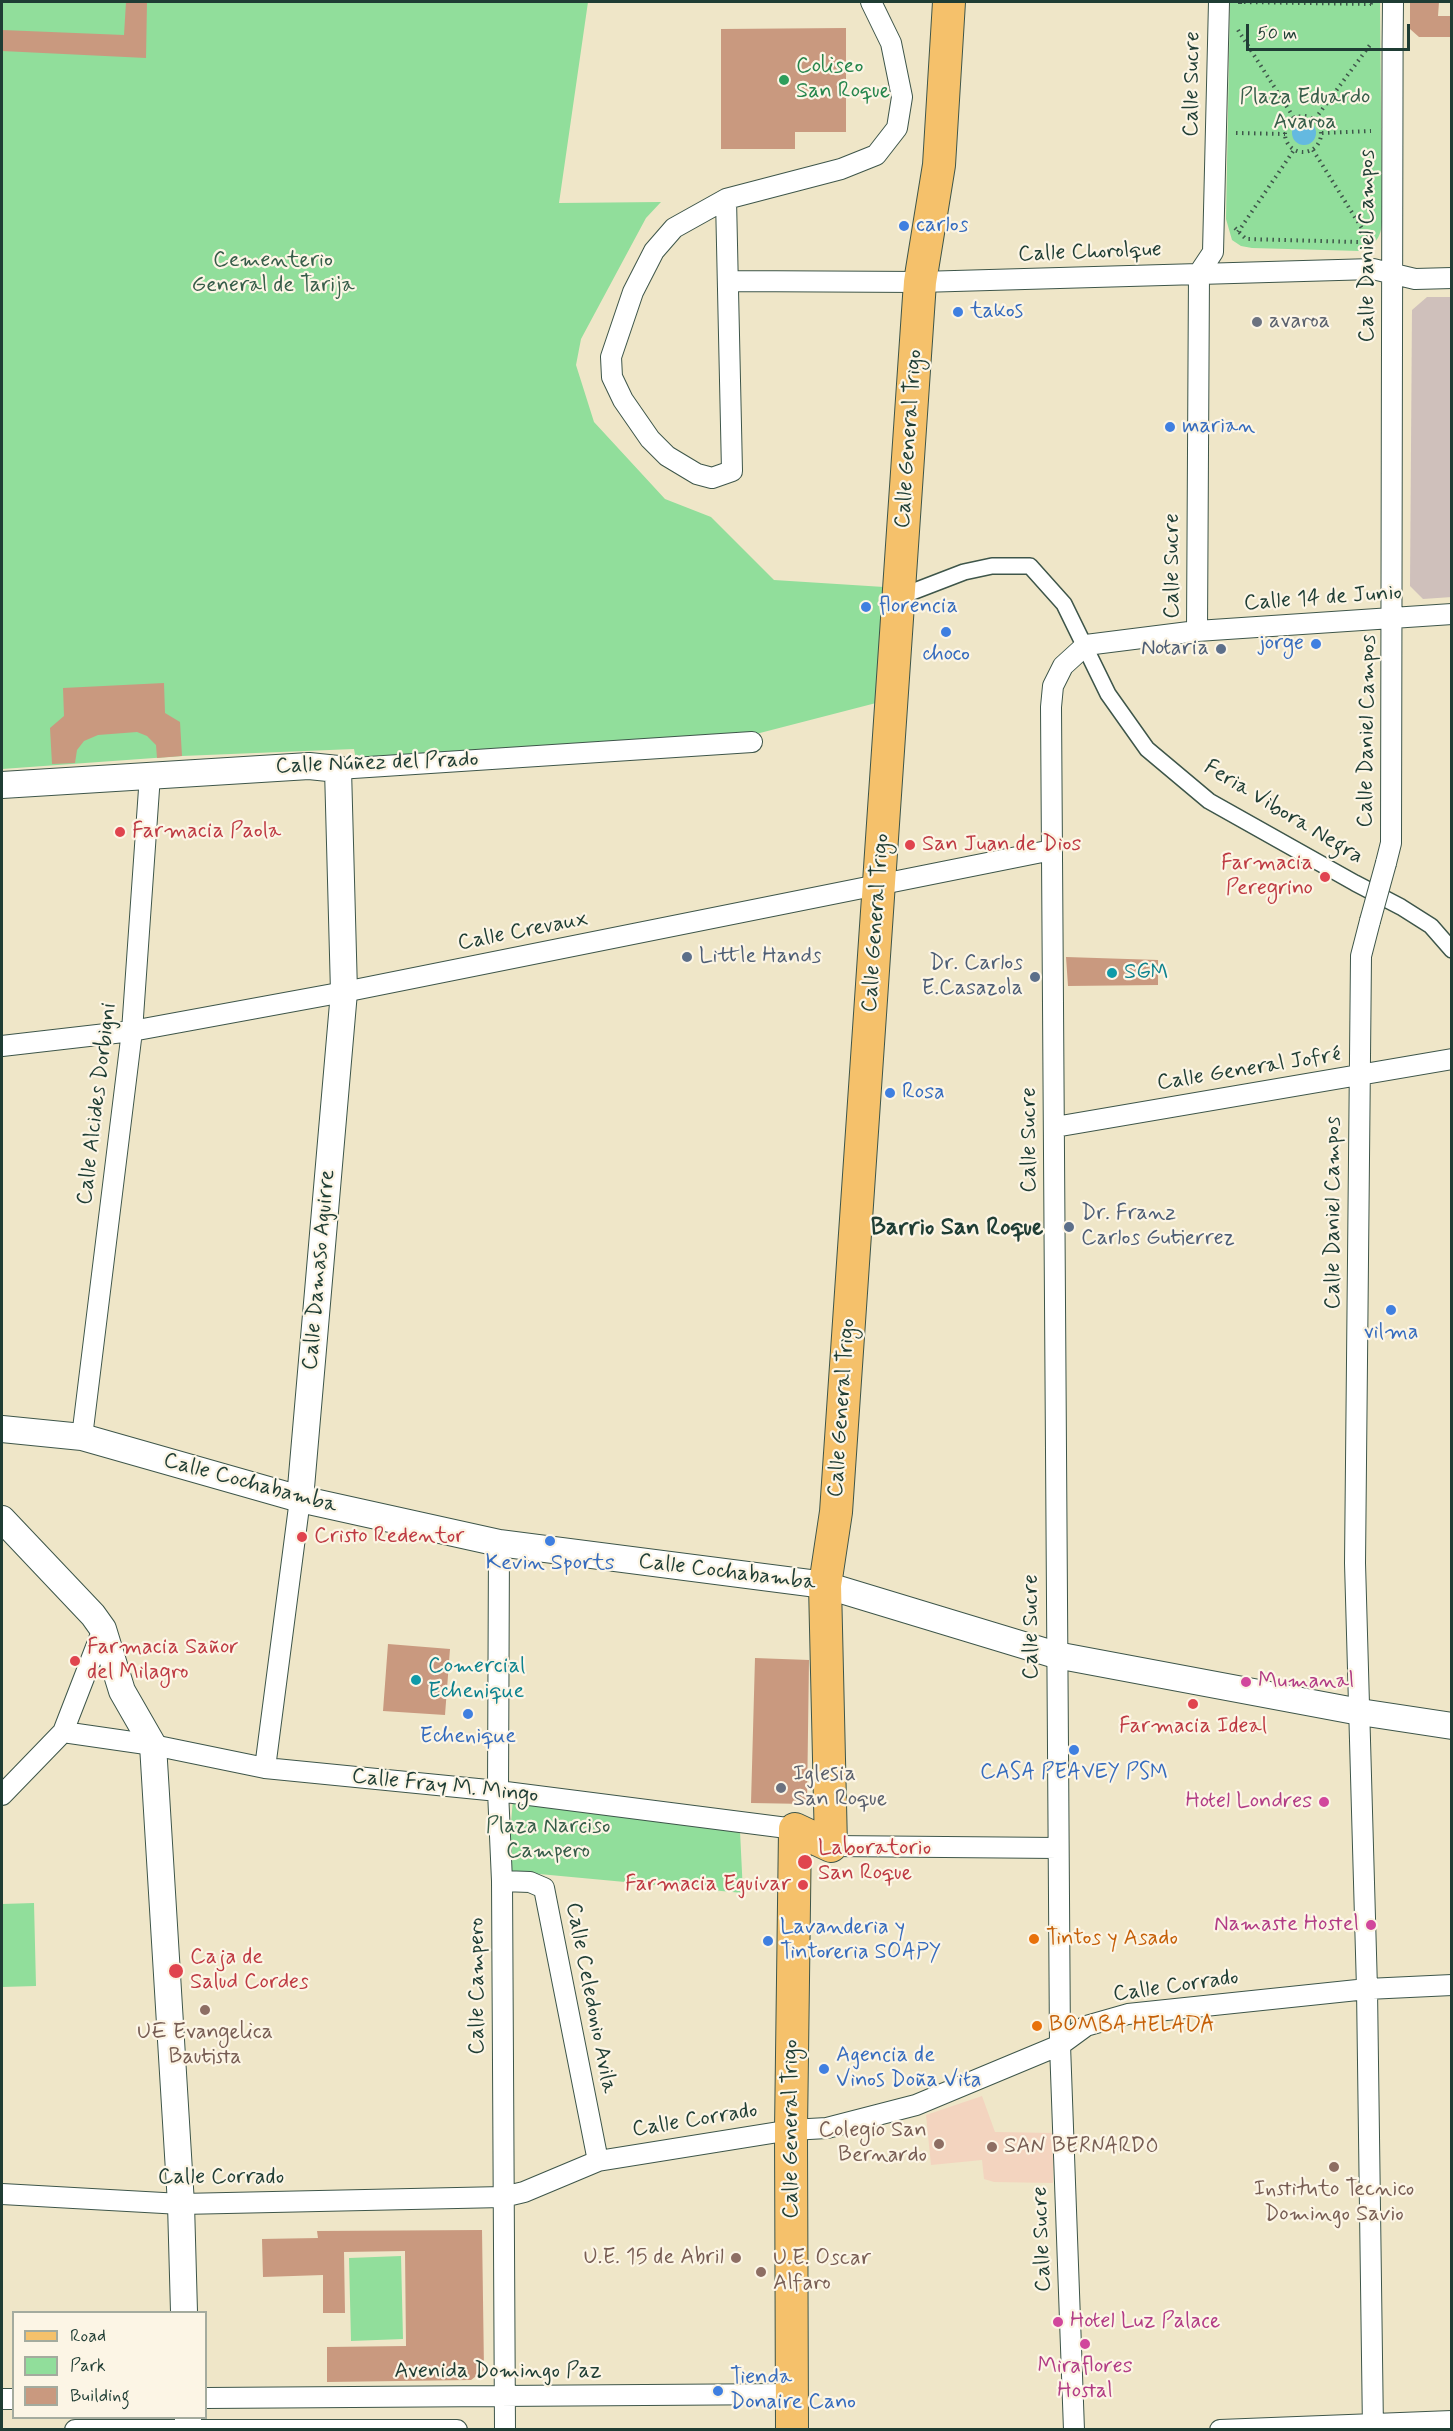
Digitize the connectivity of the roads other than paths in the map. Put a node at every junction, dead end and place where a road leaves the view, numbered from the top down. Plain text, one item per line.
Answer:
1 (871, 2) edge
2 (949, 2) edge
3 (1219, 2) edge
4 (1393, 2) edge
5 (726, 199) junction
6 (1199, 273) junction
7 (1392, 274) junction
8 (1452, 278) edge
9 (728, 281) junction
10 (920, 282) junction
11 (899, 597) junction
12 (1452, 615) edge
13 (1394, 618) junction
14 (1197, 631) junction
15 (1086, 645) junction
16 (752, 742) dead end
17 (338, 769) junction
18 (150, 775) junction
19 (2, 785) edge
20 (1052, 850) junction
21 (880, 885) junction
22 (1452, 950) edge
23 (344, 992) junction
24 (132, 1031) junction
25 (2, 1046) edge
26 (1452, 1059) edge
27 (1360, 1076) junction
28 (1055, 1127) junction
29 (2, 1430) edge
30 (81, 1437) junction
31 (300, 1499) junction
32 (2, 1519) edge
33 (499, 1543) junction
34 (825, 1585) junction
35 (103, 1629) junction
36 (1056, 1654) junction
37 (1360, 1712) junction
38 (1452, 1726) edge
39 (63, 1732) junction
40 (153, 1745) junction
41 (266, 1768) junction
42 (498, 1791) junction
43 (2, 1794) edge
44 (795, 1829) junction
45 (831, 1846) junction
46 (1058, 1848) junction
47 (502, 1881) junction
48 (1452, 1985) edge
49 (1367, 1989) junction
50 (1060, 2045) junction
51 (791, 2130) junction
52 (598, 2161) junction
53 (2, 2194) edge
54 (503, 2197) junction
55 (181, 2204) junction
56 (184, 2311) edge
57 (791, 2394) junction
58 (504, 2396) junction
59 (207, 2398) edge
60 (1452, 2421) edge
61 (188, 2425) edge
62 (1373, 2426) edge
63 (75, 2430) edge
64 (457, 2430) edge
65 (505, 2430) edge
66 (792, 2430) edge
67 (1074, 2430) edge
68 (1220, 2430) edge

1 - 5 street
2 - 10 main road, Calle General Trigo
3 - 6 street, Calle Sucre
4 - 7 street, Calle Daniel Campos
5 - 9 street
5 - 9 street
6 - 7 street, Calle Chorolque
6 - 10 street, Calle Chorolque
6 - 14 street, Calle Sucre
7 - 8 street, Calle Chorolque
7 - 13 street, Calle Daniel Campos
9 - 10 street, Calle Chorolque
10 - 11 main road, Calle General Trigo
11 - 15 street, Feria Vibora Negra
11 - 21 main road, Calle General Trigo
12 - 13 street, Calle 14 de Junio
13 - 14 street, Calle 14 de Junio
13 - 27 street, Calle Daniel Campos, bridge
14 - 15 street, Calle Sucre
15 - 20 street, Calle Sucre
15 - 22 street, Feria Vibora Negra
16 - 17 street, Calle Núñez del Prado
17 - 18 street, Calle Núñez del Prado
17 - 23 street, Calle Damaso Aguirre
18 - 19 street, Calle Núñez del Prado
18 - 24 street, Calle Alcides Dorbigni
20 - 21 street, Calle Crevaux
20 - 28 street, Calle Sucre
21 - 23 street, Calle Crevaux
21 - 34 main road, Calle General Trigo
23 - 24 street, Calle Crevaux
23 - 31 street, Calle Damaso Aguirre
24 - 25 street, Calle Crevaux
24 - 30 street, Calle Alcides Dorbigni
26 - 27 street, Calle General Jofré
27 - 28 street, Calle General Jofré
27 - 37 street, Calle Daniel Campos
28 - 36 street, Calle Sucre
29 - 30 street, Calle Cochabamba
30 - 31 street, Calle Cochabamba
31 - 33 street, Calle Cochabamba
31 - 41 street, Calle Damaso Aguirre
32 - 35 street
33 - 34 street, Calle Cochabamba
33 - 42 street, Calle Campero
34 - 36 street, Calle Cochabamba
34 - 45 main road, Calle General Trigo
35 - 39 street
35 - 40 street
36 - 37 street, Calle Cochabamba
36 - 46 street, Calle Sucre
37 - 38 street, Calle Cochabamba
37 - 49 street, Calle Daniel Campos
39 - 40 street, Calle Fray M. Mingo
39 - 43 street
40 - 41 street, Calle Fray M. Mingo
40 - 55 street
41 - 42 street, Calle Fray M. Mingo
42 - 44 street, Calle Fray M. Mingo
42 - 47 street, Calle Campero
44 - 45 main road, Calle Fray M. Mingo
44 - 51 main road, Calle General Trigo
45 - 46 street, Calle Fray M. Mingo
46 - 50 street, Calle Sucre
47 - 52 street, Calle Celedonio Avila
47 - 54 street, Calle Campero
48 - 49 street, Calle Corrado
49 - 50 street, Calle Corrado
49 - 62 street, Calle Daniel Campos
50 - 51 street, Calle Corrado
50 - 67 street, Calle Sucre
51 - 52 street, Calle Corrado
51 - 57 main road, Calle General Trigo
52 - 54 street, Calle Corrado
53 - 55 street, Calle Corrado
54 - 55 street, Calle Corrado
54 - 58 street, Calle Campero
55 - 56 street
57 - 58 street, Avenida Domingo Paz
57 - 66 main road, Calle General Trigo
58 - 59 street, Avenida Domingo Paz
58 - 65 street, Calle Campero
60 - 62 street
61 - 63 street
61 - 64 street
62 - 68 street

